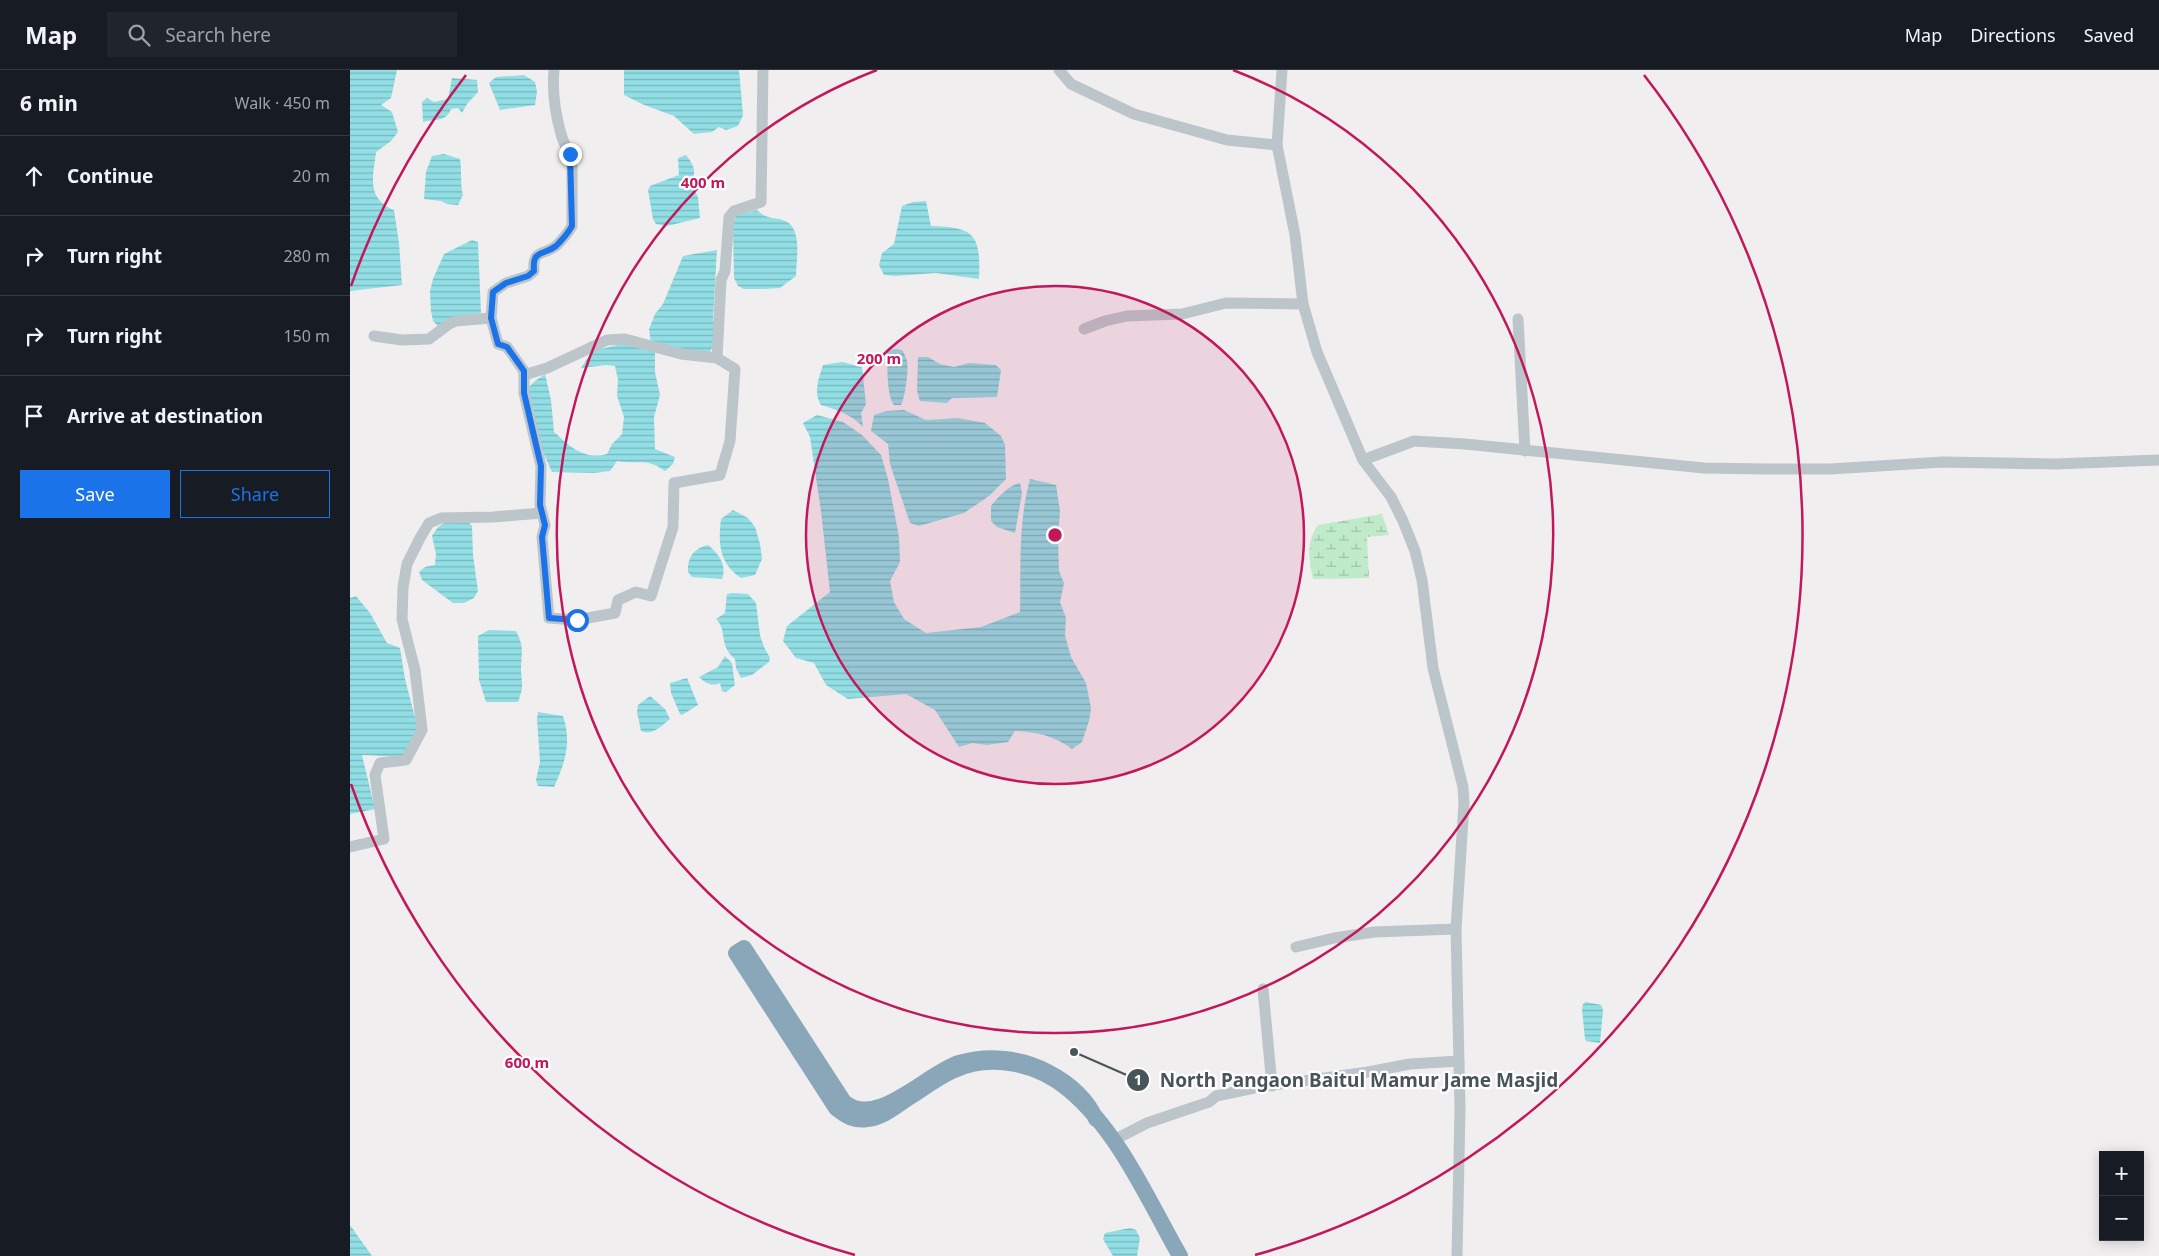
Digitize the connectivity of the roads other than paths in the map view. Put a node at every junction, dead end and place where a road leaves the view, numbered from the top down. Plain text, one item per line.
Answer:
1 (554, 70) edge
2 (762, 70) edge
3 (1059, 70) edge
4 (1282, 70) edge
5 (1277, 145) junction
6 (1303, 304) junction
7 (491, 318) junction
8 (1518, 319) dead end
9 (1084, 329) dead end
10 (374, 336) dead end
11 (717, 358) junction
12 (524, 375) junction
13 (1525, 451) junction
14 (1364, 460) junction
15 (2159, 460) edge
16 (542, 513) junction
17 (350, 847) edge
18 (1456, 930) junction
19 (1296, 947) dead end
20 (1263, 988) dead end
21 (984, 1060) junction
22 (1459, 1061) junction
23 (1272, 1086) junction
24 (1114, 1140) junction
25 (1180, 1256) edge
26 (1457, 1256) edge

1 - 7 street
2 - 11 street
3 - 5 street
4 - 5 street
5 - 6 street
6 - 9 street
6 - 14 street
7 - 10 street
7 - 12 street
8 - 13 street
11 - 12 street
11 - 16 street
12 - 16 street
13 - 14 street
13 - 15 street
14 - 18 street
16 - 17 street
18 - 19 street
18 - 22 street
20 - 23 street
21 - 21 highway
21 - 24 highway
22 - 23 street
22 - 26 street
23 - 24 street
24 - 25 highway

